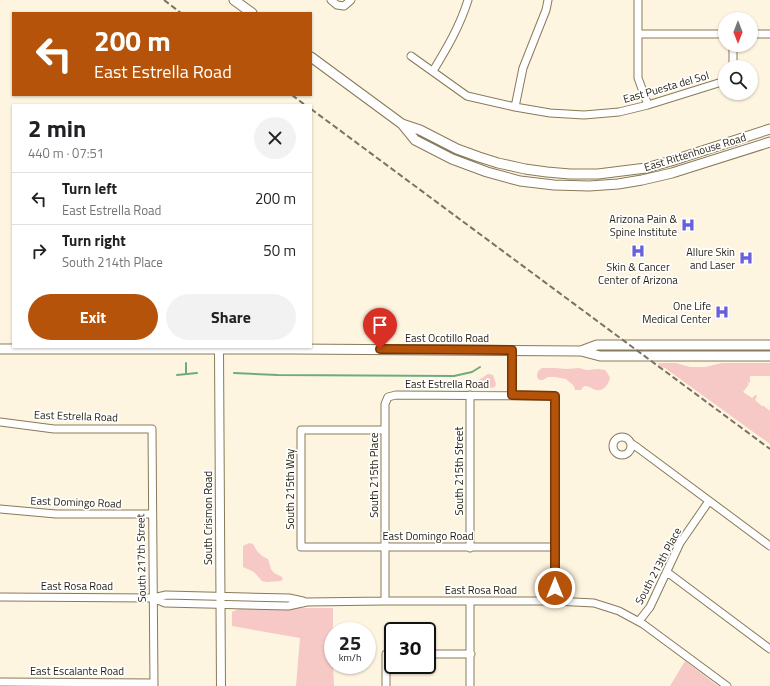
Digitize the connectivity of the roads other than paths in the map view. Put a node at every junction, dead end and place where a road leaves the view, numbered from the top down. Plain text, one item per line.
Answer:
1 (234, 0) edge
2 (331, 0) edge
3 (351, 0) edge
4 (468, 0) edge
5 (548, 0) edge
6 (638, 0) edge
7 (251, 12) edge
8 (638, 34) junction
9 (718, 34) edge
10 (758, 34) edge
11 (770, 34) edge
12 (411, 56) dead end
13 (312, 58) edge
14 (433, 71) junction
15 (718, 82) edge
16 (648, 105) junction
17 (514, 107) junction
18 (402, 124) junction
19 (770, 128) edge
20 (770, 142) edge
21 (770, 345) edge
22 (0, 349) edge
23 (218, 350) junction
24 (512, 350) junction
25 (581, 350) junction
26 (770, 356) edge
27 (470, 395) junction
28 (512, 395) junction
29 (388, 397) joint
30 (0, 422) edge
31 (152, 429) joint
32 (385, 430) junction
33 (632, 444) dead end
34 (709, 501) junction
35 (0, 509) edge
36 (152, 514) junction
37 (770, 546) edge
38 (301, 547) joint
39 (385, 547) junction
40 (555, 547) junction
41 (470, 548) junction
42 (667, 572) junction
43 (0, 598) edge
44 (153, 598) junction
45 (220, 600) junction
46 (385, 601) junction
47 (470, 601) junction
48 (554, 601) junction
49 (639, 621) junction
50 (770, 648) edge
51 (436, 654) edge
52 (470, 654) junction
53 (387, 674) edge
54 (0, 682) edge
55 (154, 684) edge
56 (221, 686) edge
57 (386, 686) edge
58 (470, 686) edge
59 (727, 686) edge

1 - 7 main road
2 - 3 street
4 - 14 street
5 - 17 street
6 - 8 street
8 - 9 street
8 - 16 street
10 - 11 street
12 - 14 street, East Puesta del Sol
13 - 18 main road
14 - 17 street, East Puesta del Sol
15 - 16 street, East Puesta del Sol
16 - 17 street, East Puesta del Sol
18 - 19 main road, East Rittenhouse Road
18 - 20 main road, East Rittenhouse Road
21 - 25 main road, East Ocotillo Road
22 - 23 main road, East Ocotillo Road
23 - 24 main road, East Ocotillo Road
23 - 45 street, South Crismon Road
24 - 25 main road, East Ocotillo Road
24 - 28 street
25 - 26 main road, East Ocotillo Road
27 - 28 street, East Estrella Road
27 - 29 street, East Estrella Road
27 - 41 street, South 215th Street
28 - 40 street, East Estrella Road
29 - 32 street, South 215th Place
30 - 31 street, East Estrella Road
31 - 36 street, South 217th Street
32 - 38 street, South 215th Way
32 - 39 street, South 215th Place
33 - 34 street
34 - 37 street
34 - 42 street, South 213th Place
35 - 36 street, East Domingo Road
36 - 44 street, South 217th Street
38 - 39 street, East Domingo Road
39 - 41 street, East Domingo Road
39 - 46 street, South 215th Place
40 - 41 street, East Domingo Road
40 - 48 street
42 - 49 street, South 213th Place
42 - 50 street
43 - 44 street, East Rosa Road
44 - 45 street, East Rosa Road
44 - 55 street, South 217th Street
45 - 46 street, East Rosa Road
45 - 56 street, South Crismon Road
46 - 47 street, East Rosa Road
47 - 48 street, East Rosa Road
47 - 52 street
48 - 49 street, East Rosa Road
49 - 59 street, East Rosa Road
51 - 52 street
52 - 58 street
53 - 57 street
54 - 55 street, East Escalante Road

